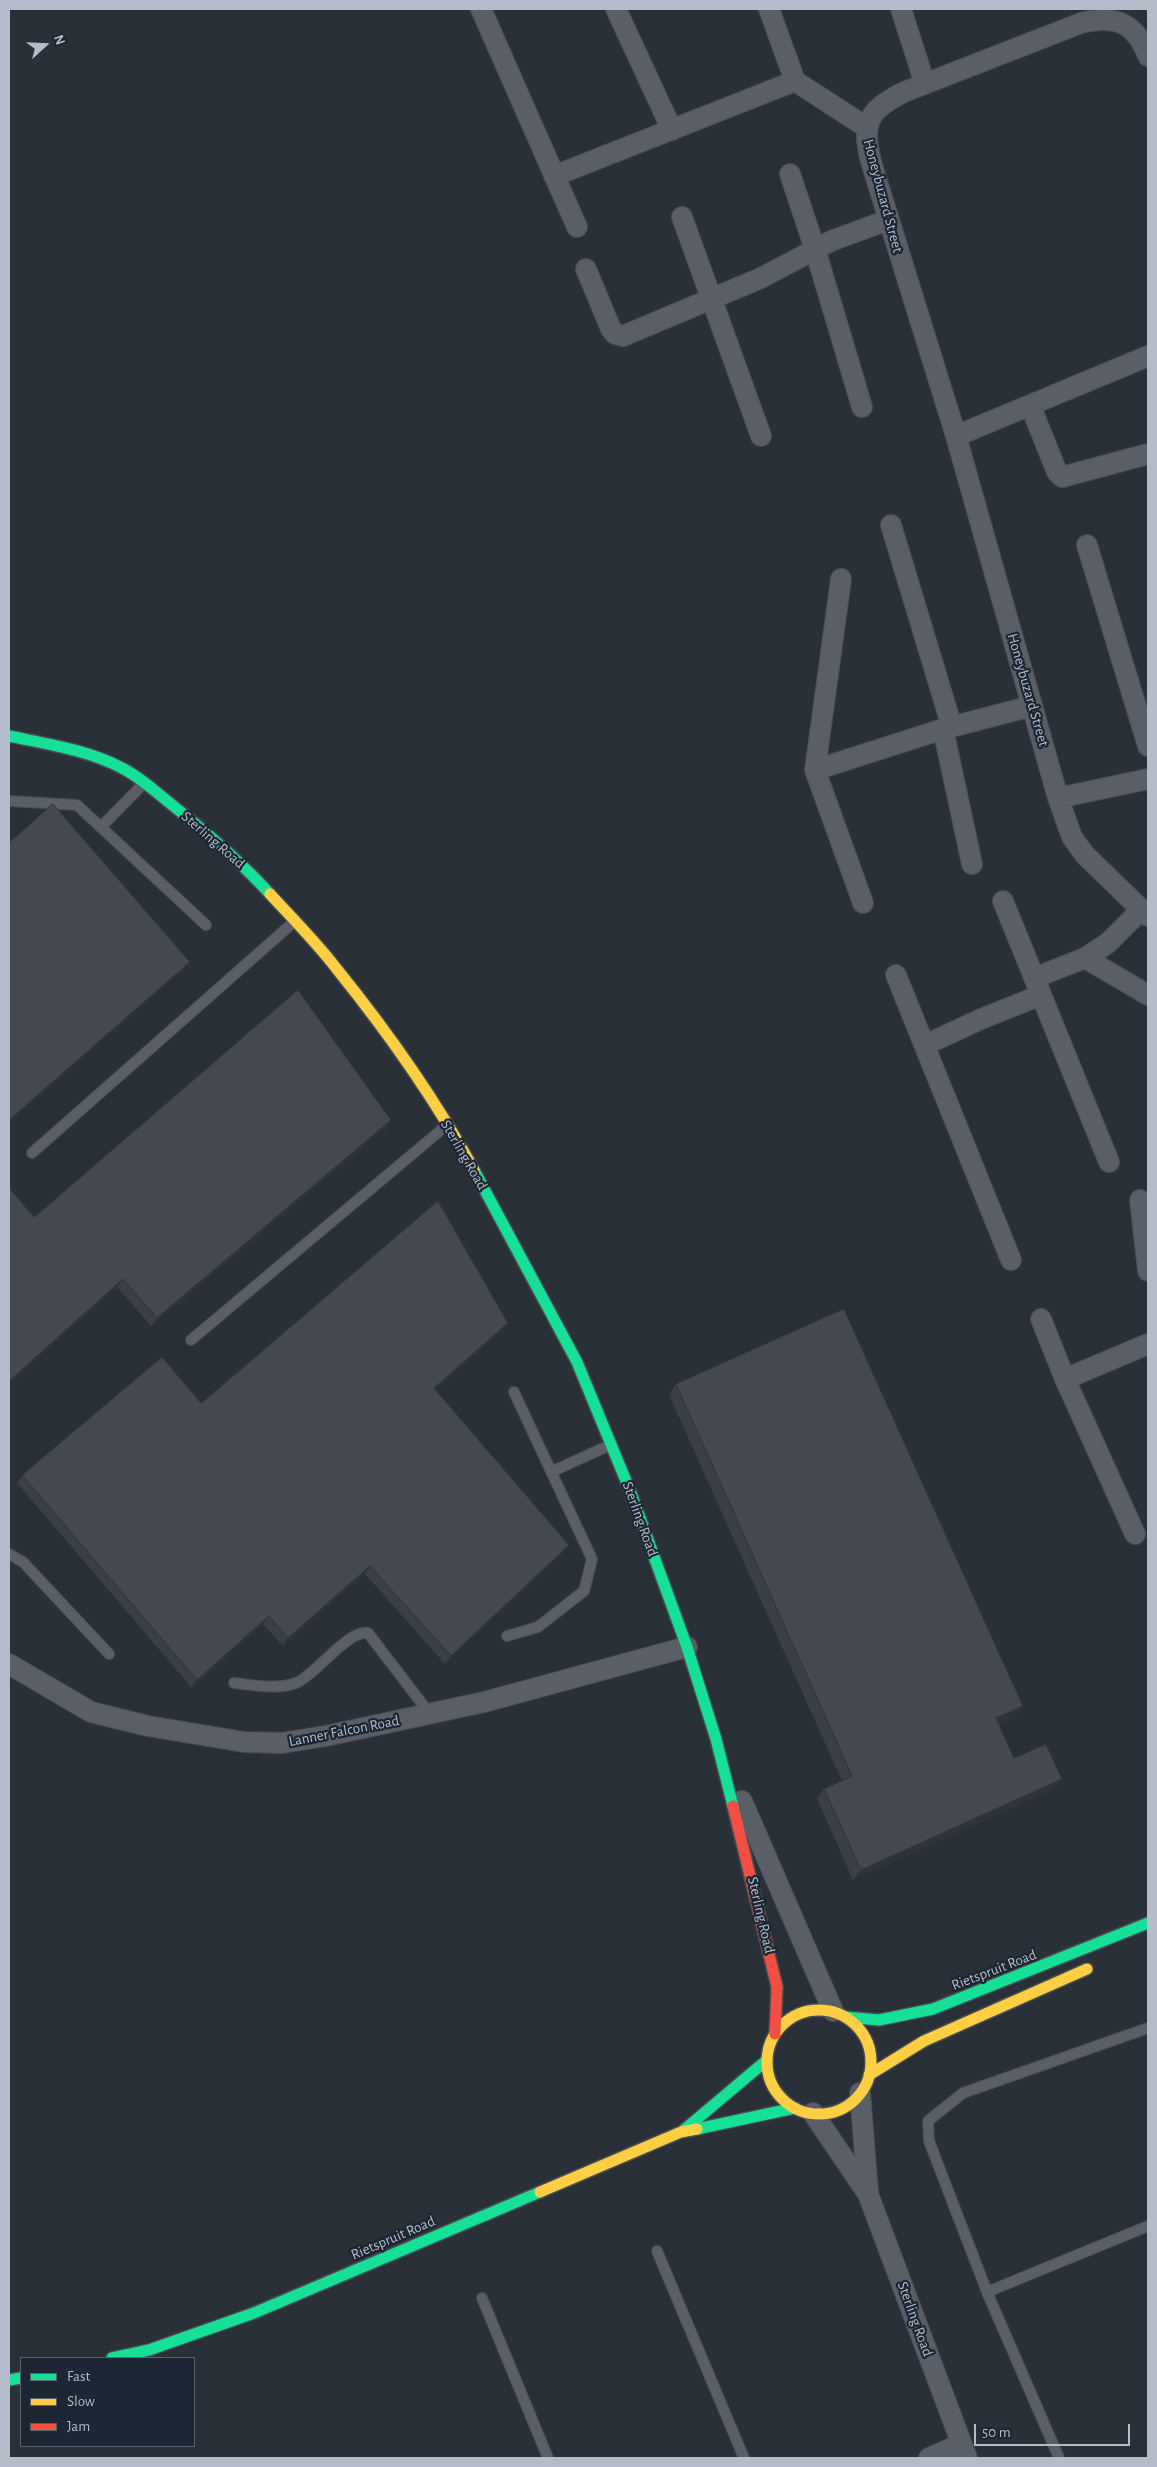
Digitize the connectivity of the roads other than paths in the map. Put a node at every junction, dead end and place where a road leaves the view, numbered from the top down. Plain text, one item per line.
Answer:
1 (482, 9) edge
2 (616, 9) edge
3 (769, 9) edge
4 (901, 9) edge
5 (1126, 16) edge
6 (1148, 56) edge
7 (795, 81) junction
8 (925, 84) junction
9 (866, 127) junction
10 (672, 130) junction
11 (790, 174) dead end
12 (554, 176) junction
13 (682, 217) dead end
14 (888, 220) junction
15 (577, 227) dead end
16 (815, 249) junction
17 (586, 269) dead end
18 (713, 298) junction
19 (1148, 356) edge
20 (1030, 405) junction
21 (862, 407) dead end
22 (761, 436) dead end
23 (956, 436) junction
24 (1148, 454) edge
25 (891, 524) dead end
26 (1087, 545) dead end
27 (841, 579) dead end
28 (1032, 706) junction
29 (947, 728) junction
30 (9, 736) edge
31 (1148, 746) edge
32 (815, 770) junction
33 (1148, 778) edge
34 (144, 783) junction
35 (1058, 798) junction
36 (9, 801) edge
37 (101, 827) junction
38 (972, 864) dead end
39 (1003, 901) dead end
40 (863, 903) dead end
41 (1145, 913) edge
42 (296, 921) junction
43 (206, 925) dead end
44 (1085, 958) junction
45 (896, 975) dead end
46 (1038, 986) junction
47 (1148, 995) edge
48 (925, 1045) junction
49 (447, 1125) junction
50 (32, 1153) dead end
51 (1109, 1162) dead end
52 (1140, 1200) dead end
53 (1011, 1260) dead end
54 (1148, 1270) edge
55 (1041, 1319) dead end
56 (191, 1340) dead end
57 (1148, 1344) edge
58 (1064, 1379) junction
59 (514, 1392) dead end
60 (611, 1444) junction
61 (551, 1472) junction
62 (1135, 1534) dead end
63 (9, 1554) edge
64 (507, 1636) dead end
65 (686, 1647) junction
66 (109, 1654) dead end
67 (9, 1664) edge
68 (234, 1683) dead end
69 (430, 1714) junction
70 (716, 1739) junction
71 (1148, 1924) edge
72 (1098, 1964) dead end
73 (839, 2014) junction
74 (1148, 2028) edge
75 (775, 2034) junction
76 (767, 2060) junction
77 (869, 2075) junction
78 (860, 2093) junction
79 (804, 2111) junction
80 (681, 2132) junction
81 (868, 2194) junction
82 (1148, 2226) edge
83 (657, 2251) dead end
84 (987, 2292) junction
85 (482, 2298) dead end
86 (116, 2357) edge
87 (964, 2451) edge
88 (548, 2458) edge
89 (744, 2458) edge
90 (929, 2458) edge
91 (1059, 2458) edge

1 - 12 street
2 - 10 street
3 - 7 street
4 - 8 street
5 - 6 street, Honeybuzard Street
5 - 8 street, Honeybuzard Street
7 - 9 street
7 - 10 street
8 - 9 street, Honeybuzard Street
9 - 14 street, Honeybuzard Street
10 - 12 street
11 - 16 street
12 - 15 street
13 - 18 street
14 - 16 street
14 - 23 street, Honeybuzard Street
16 - 18 street
16 - 21 street
17 - 18 street
18 - 22 street
19 - 20 street
20 - 23 street
20 - 24 street
23 - 28 street, Honeybuzard Street
25 - 29 street
26 - 31 street
27 - 32 street
28 - 29 street
28 - 35 street, Honeybuzard Street
29 - 32 street
29 - 38 street
30 - 34 street, Sterling Road
32 - 40 street
33 - 35 street
34 - 37 lane
34 - 42 street, Sterling Road
35 - 41 street, Honeybuzard Street
36 - 37 lane
37 - 43 lane
39 - 46 street
41 - 44 street
42 - 49 street, Sterling Road
42 - 50 lane
44 - 46 street
44 - 47 street
45 - 48 street
46 - 48 street
46 - 51 street
48 - 53 street
49 - 56 lane
49 - 60 street, Sterling Road
52 - 54 street
55 - 58 street
57 - 58 street
58 - 62 street
59 - 61 lane
60 - 61 lane
60 - 65 street, Sterling Road
61 - 64 lane
63 - 66 lane
65 - 69 street, Lanner Falcon Road
65 - 70 street, Sterling Road
67 - 69 street, Lanner Falcon Road
68 - 69 lane
70 - 73 street, Sterling Road
70 - 75 street, Sterling Road
71 - 73 street, Rietspruit Road
72 - 77 street
73 - 75 street
73 - 77 street
74 - 84 lane
75 - 76 street
76 - 79 street
76 - 80 street, Rietspruit Road
77 - 78 street
78 - 79 street
78 - 81 street, Sterling Road
79 - 80 street, Rietspruit Road
79 - 81 street, Sterling Road
80 - 86 street, Rietspruit Road
81 - 87 street, Sterling Road
82 - 84 lane
83 - 89 lane
84 - 91 lane
85 - 88 lane
87 - 90 street, Sterling Road

